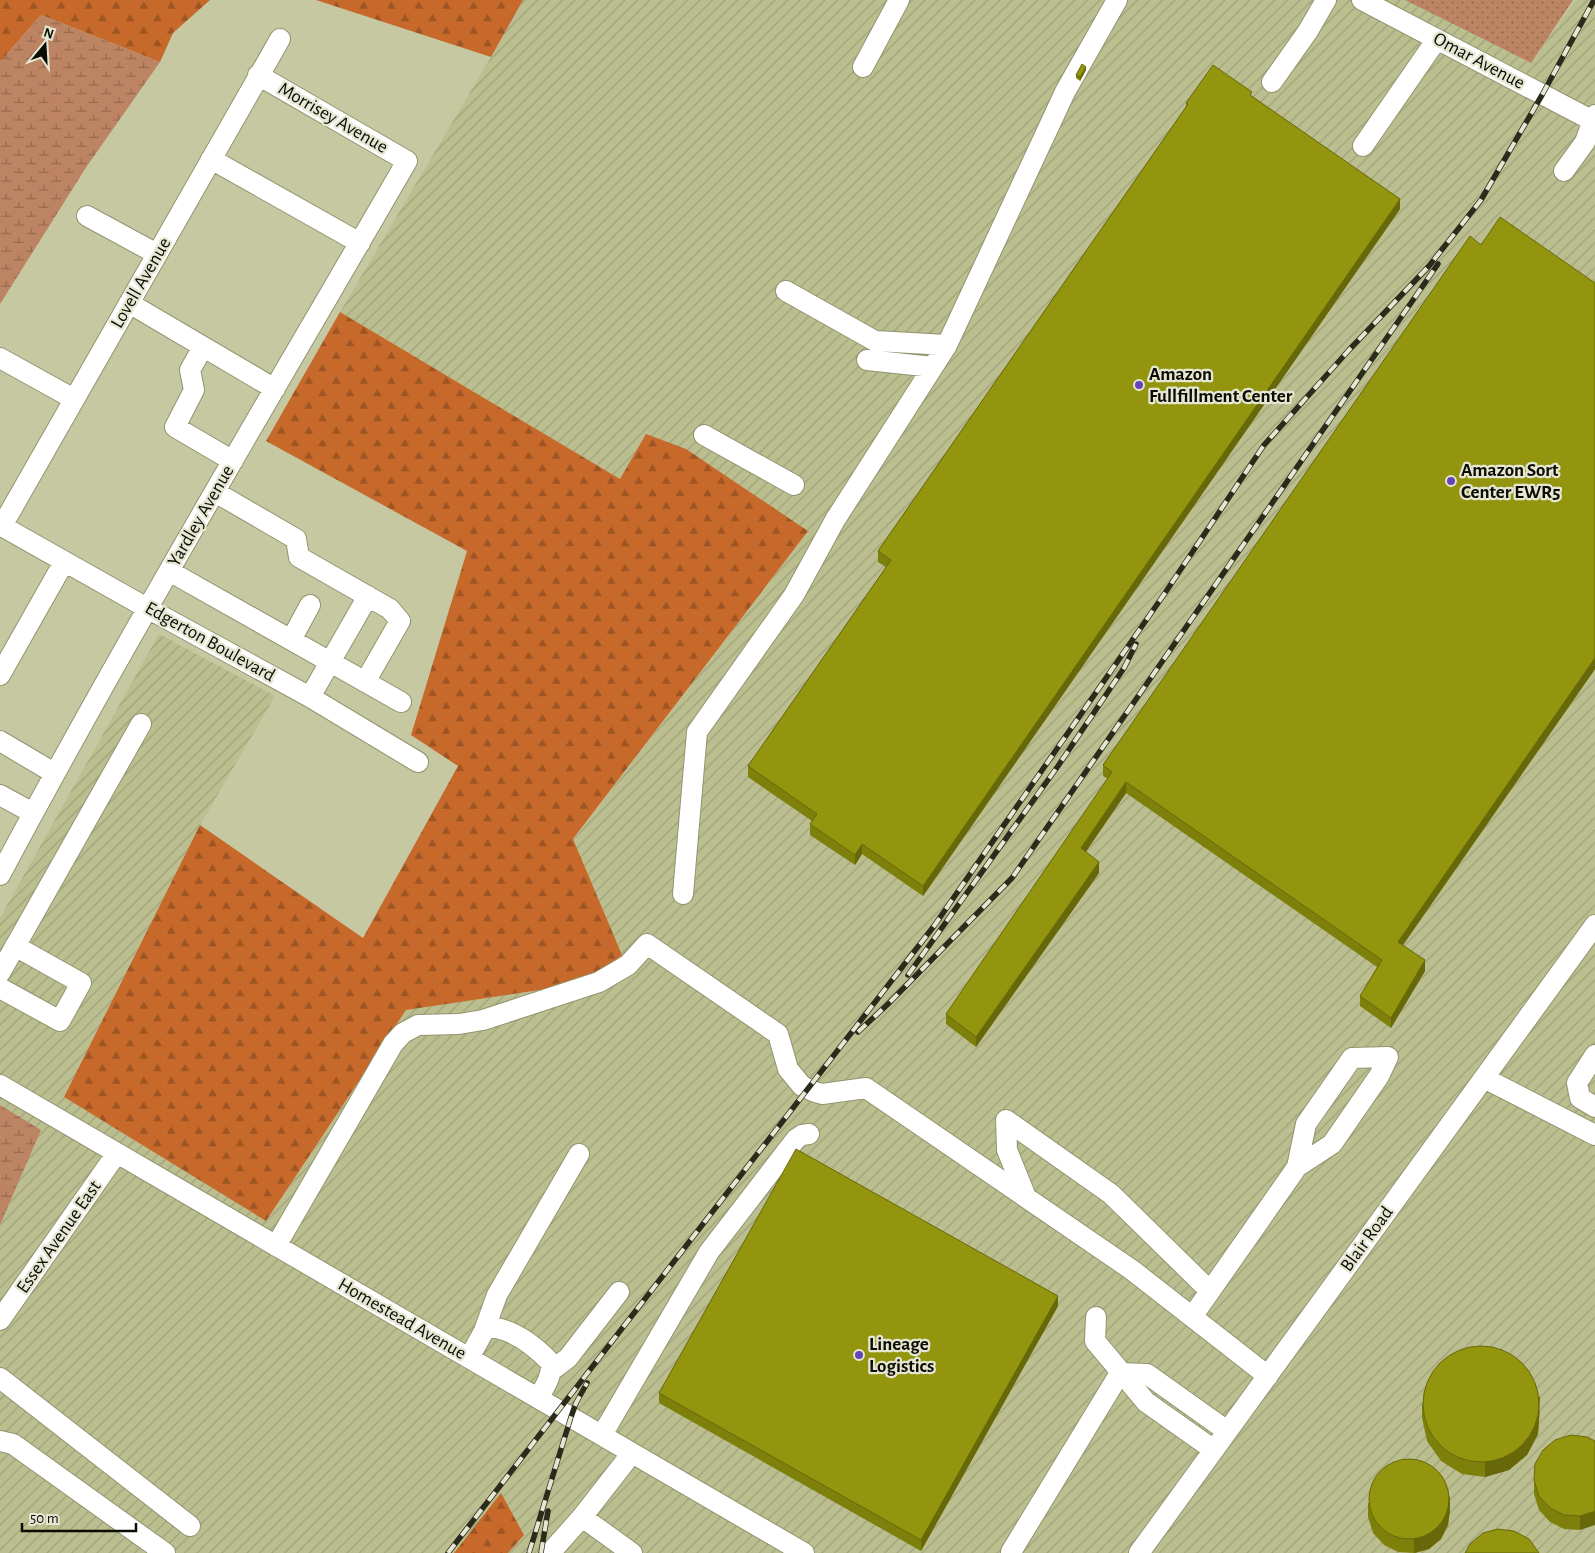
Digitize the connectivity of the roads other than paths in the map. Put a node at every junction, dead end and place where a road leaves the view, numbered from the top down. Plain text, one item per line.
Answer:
1 (899, 0) edge
2 (1117, 0) edge
3 (1326, 0) edge
4 (1362, 0) edge
5 (280, 39) dead end
6 (1437, 40) junction
7 (863, 66) dead end
8 (258, 76) junction
9 (1272, 82) dead end
10 (1594, 120) edge
11 (1363, 146) dead end
12 (211, 159) junction
13 (407, 161) joint
14 (1564, 171) dead end
15 (87, 216) dead end
16 (360, 243) junction
17 (157, 254) junction
18 (786, 292) dead end
19 (129, 303) junction
20 (947, 345) junction
21 (203, 347) junction
22 (0, 358) edge
23 (867, 360) dead end
24 (933, 367) junction
25 (275, 389) junction
26 (74, 399) junction
27 (704, 435) dead end
28 (233, 461) junction
29 (794, 485) dead end
30 (215, 492) junction
31 (1, 526) edge
32 (64, 562) junction
33 (168, 571) junction
34 (368, 596) junction
35 (310, 605) dead end
36 (147, 608) junction
37 (291, 640) junction
38 (330, 662) junction
39 (0, 675) edge
40 (365, 682) junction
41 (310, 697) junction
42 (401, 702) dead end
43 (141, 724) dead end
44 (0, 741) edge
45 (418, 762) dead end
46 (54, 773) junction
47 (0, 794) edge
48 (33, 813) junction
49 (0, 875) edge
50 (683, 894) dead end
51 (1595, 925) edge
52 (15, 946) junction
53 (0, 973) edge
54 (0, 988) edge
55 (1595, 1055) edge
56 (1484, 1078) junction
57 (0, 1085) edge
58 (1595, 1107) edge
59 (809, 1134) dead end
60 (1595, 1135) edge
61 (117, 1153) junction
62 (579, 1154) dead end
63 (1297, 1167) junction
64 (1026, 1198) junction
65 (276, 1246) junction
66 (1210, 1291) junction
67 (619, 1292) dead end
68 (1096, 1317) dead end
69 (1192, 1317) junction
70 (0, 1320) edge
71 (484, 1332) junction
72 (469, 1358) junction
73 (552, 1370) junction
74 (1120, 1373) junction
75 (1268, 1376) junction
76 (0, 1378) edge
77 (538, 1398) junction
78 (1227, 1431) junction
79 (602, 1435) junction
80 (0, 1441) edge
81 (1214, 1450) junction
82 (632, 1453) junction
83 (582, 1517) junction
84 (190, 1526) dead end
85 (1011, 1552) dead end
86 (165, 1553) edge
87 (550, 1553) edge
88 (632, 1553) edge
89 (804, 1553) edge
90 (1138, 1553) edge

1 - 7 street
2 - 20 street
3 - 9 street
4 - 6 street, Omar Avenue
5 - 8 street, Lovell Avenue
6 - 10 street, Omar Avenue
6 - 11 street
8 - 12 street, Lovell Avenue
8 - 13 street, Morrisey Avenue
10 - 14 street
12 - 16 street
12 - 17 street, Lovell Avenue
13 - 16 street, Yardley Avenue
15 - 17 street
16 - 25 street, Yardley Avenue
17 - 19 street, Lovell Avenue
18 - 20 street
19 - 21 street
19 - 26 street, Lovell Avenue
20 - 24 street
21 - 25 street
21 - 28 street
22 - 26 street
23 - 24 street
24 - 50 street
25 - 28 street, Yardley Avenue
26 - 31 street, Lovell Avenue
27 - 29 street
28 - 30 street, Yardley Avenue
30 - 33 street, Yardley Avenue
30 - 34 street
31 - 32 street, Edgerton Boulevard
32 - 36 street, Edgerton Boulevard
32 - 39 street
33 - 36 street, Yardley Avenue
33 - 37 street
34 - 38 street
34 - 40 street
35 - 37 street
36 - 41 street, Edgerton Boulevard
36 - 46 street, Yardley Avenue
37 - 38 street
38 - 40 street
38 - 41 street
40 - 42 street
41 - 45 street, Edgerton Boulevard
43 - 52 street
44 - 46 street
46 - 48 street, Yardley Avenue
47 - 48 street
48 - 49 street, Yardley Avenue
51 - 56 street, Blair Road
52 - 53 street
52 - 54 street
55 - 58 street
56 - 60 street
56 - 75 street, Blair Road
57 - 61 street, Homestead Avenue
59 - 79 street
61 - 65 street, Homestead Avenue
61 - 70 street, Essex Avenue East
62 - 71 street
63 - 63 street
63 - 66 street
64 - 65 street
64 - 66 street
64 - 69 street
65 - 72 street, Homestead Avenue
66 - 69 street
67 - 73 street
68 - 74 street
69 - 75 street
71 - 72 street
71 - 73 street
72 - 77 street, Homestead Avenue
73 - 77 street
74 - 78 street
74 - 81 street
74 - 85 street
75 - 78 street, Blair Road
76 - 84 street
77 - 79 street, Homestead Avenue
78 - 81 street, Blair Road
79 - 82 street, Homestead Avenue
80 - 86 street
81 - 90 street, Blair Road
82 - 83 street
82 - 89 street, Homestead Avenue
83 - 87 street
83 - 88 street

